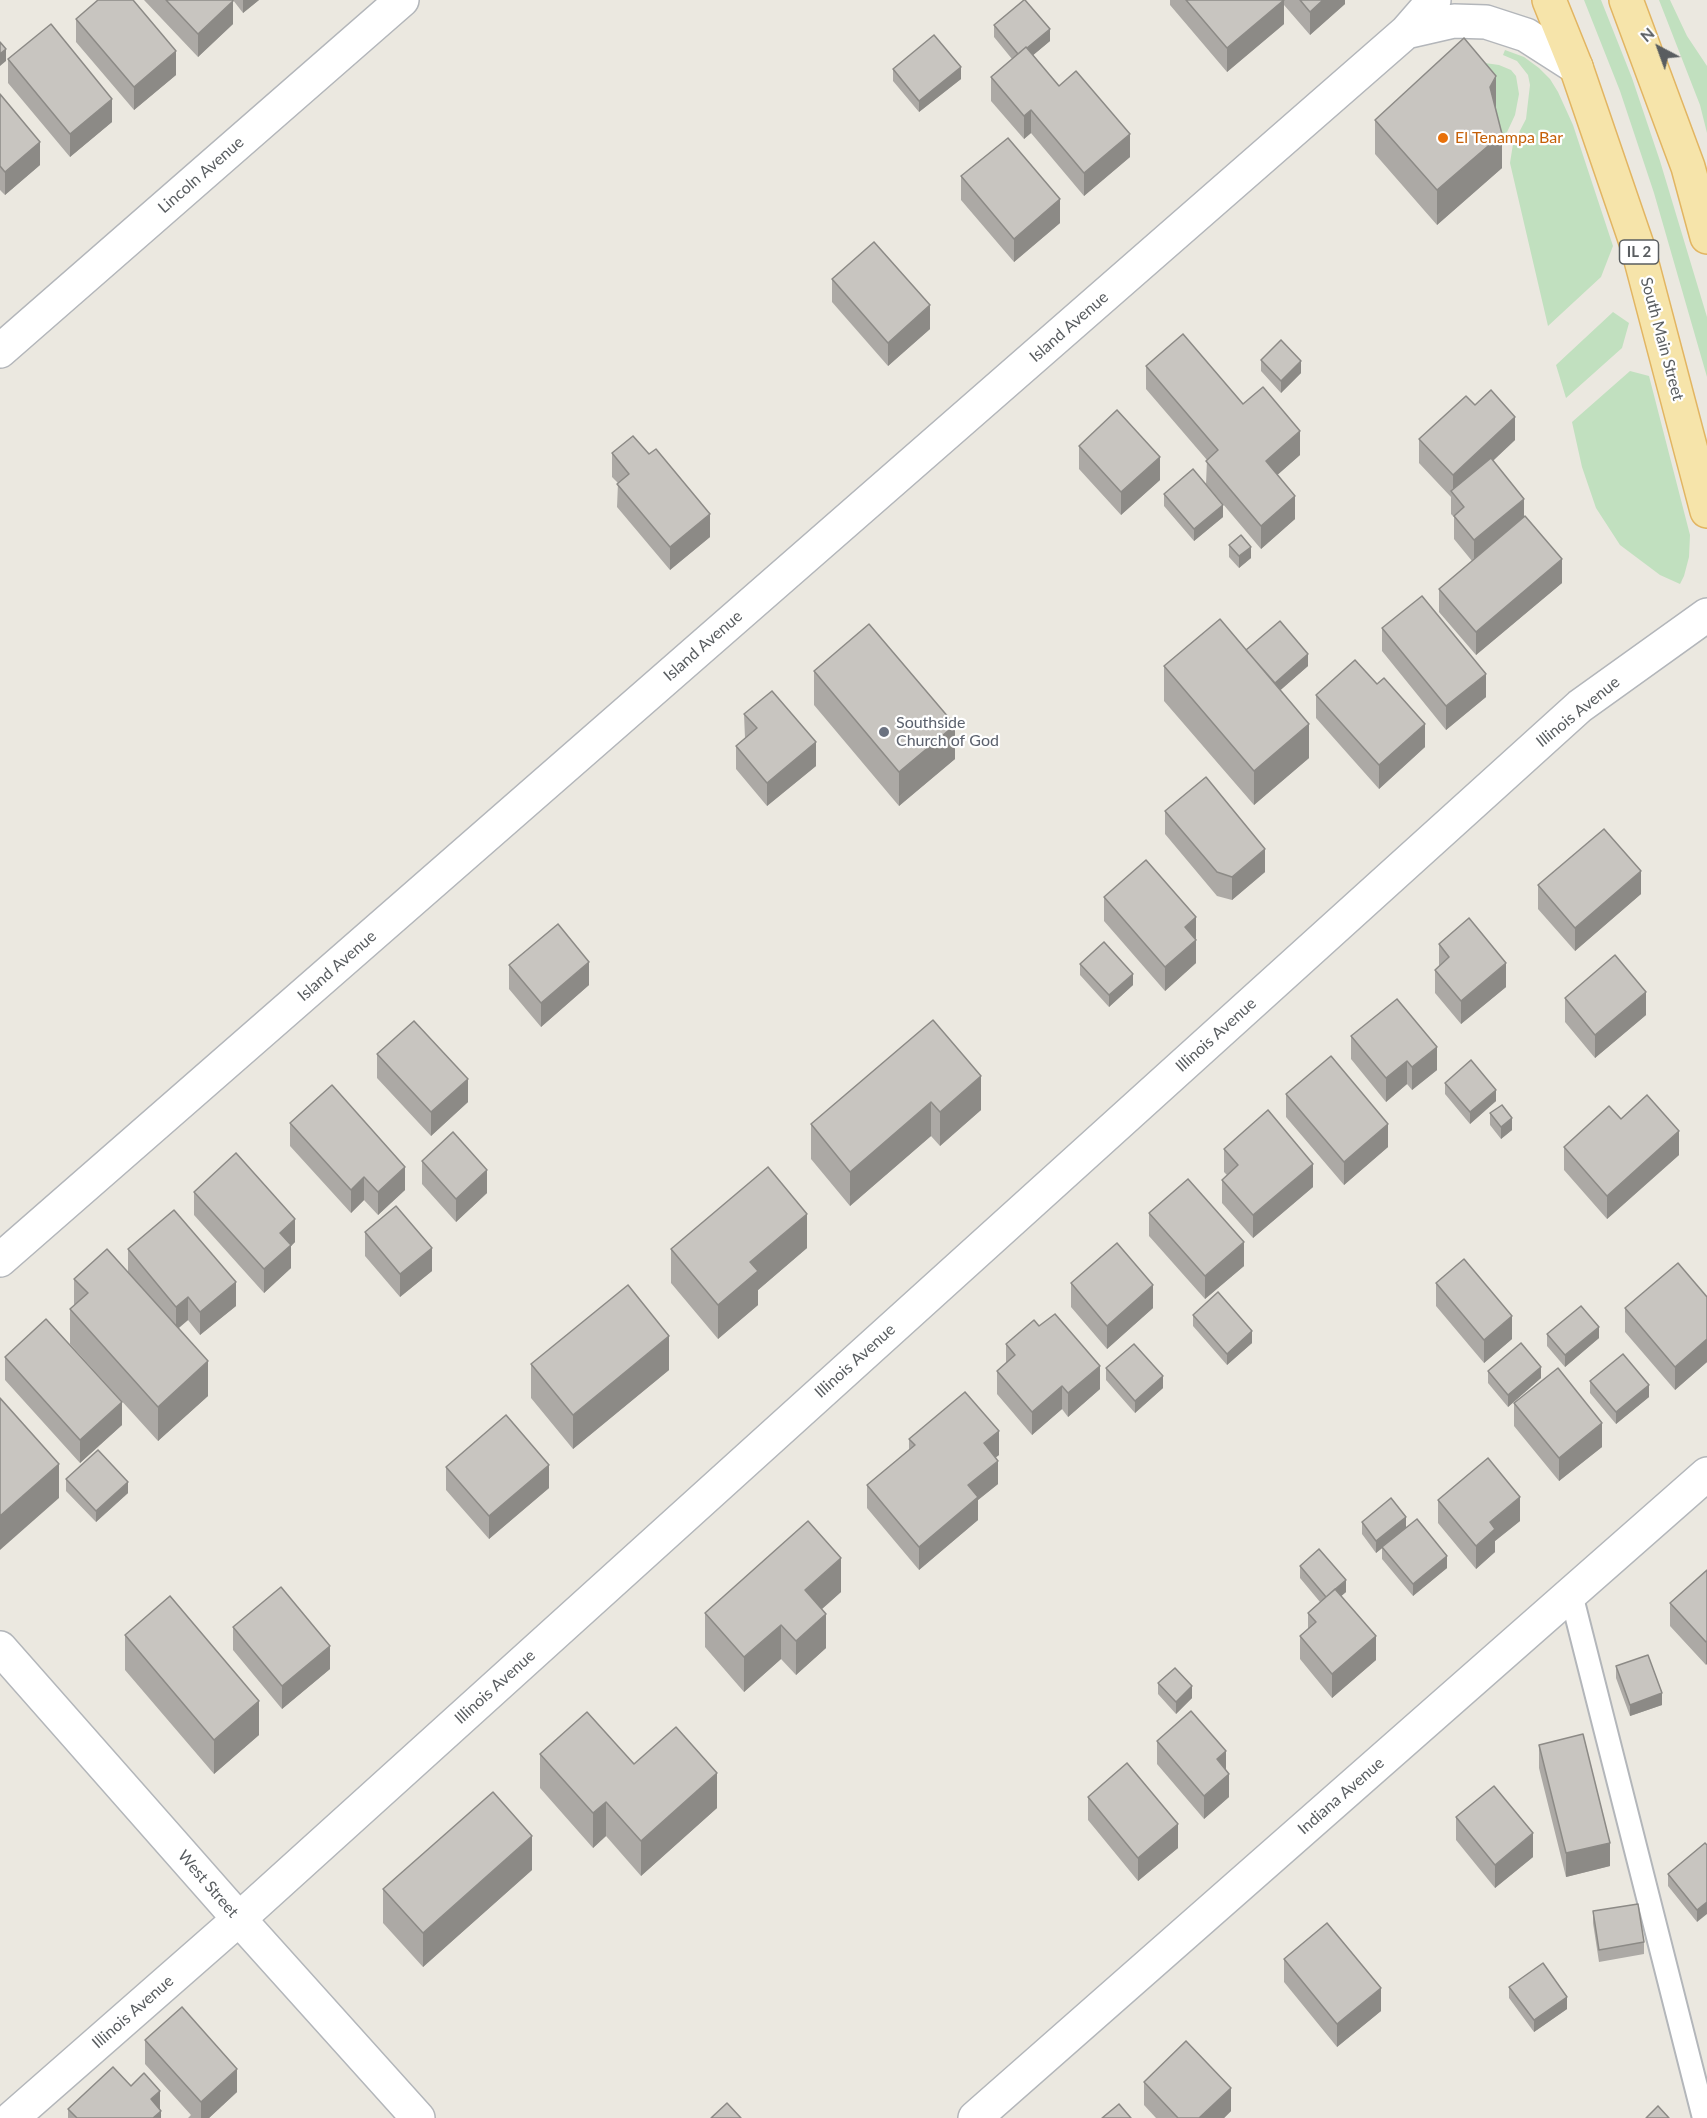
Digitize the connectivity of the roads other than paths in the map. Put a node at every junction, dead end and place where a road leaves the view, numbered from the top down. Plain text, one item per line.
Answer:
1 (402, 0) edge
2 (1434, 0) edge
3 (1549, 0) edge
4 (1626, 0) edge
5 (1406, 32) junction
6 (1576, 67) junction
7 (1707, 237) edge
8 (0, 351) edge
9 (1707, 511) edge
10 (1707, 615) edge
11 (0, 1260) edge
12 (1707, 1474) edge
13 (1571, 1594) junction
14 (0, 1648) edge
15 (239, 1919) junction
16 (12, 2118) edge
17 (418, 2118) edge
18 (975, 2118) edge
19 (1704, 2118) edge

1 - 8 street, Lincoln Avenue
2 - 5 street, Island Avenue
3 - 6 main road, South Main Street / IL 2
4 - 7 main road
5 - 6 street, Island Avenue
5 - 11 street, Island Avenue
6 - 9 main road, South Main Street / IL 2
10 - 15 street, Illinois Avenue
12 - 13 street, Indiana Avenue
13 - 18 street, Indiana Avenue
13 - 19 lane
14 - 15 street, West Street
15 - 16 street, Illinois Avenue
15 - 17 street, West Street

